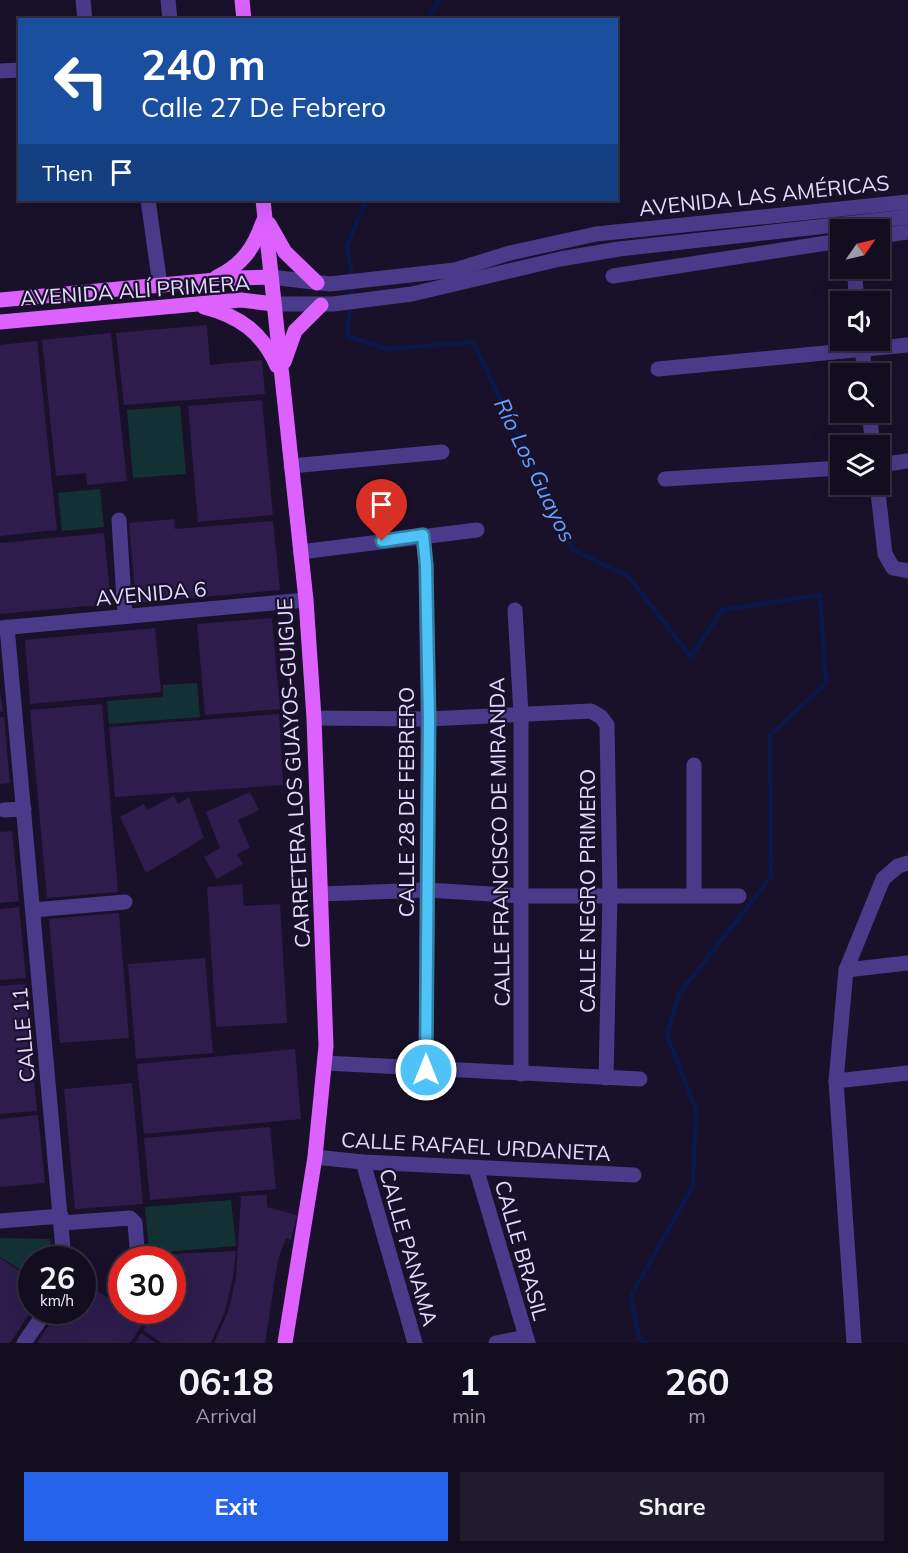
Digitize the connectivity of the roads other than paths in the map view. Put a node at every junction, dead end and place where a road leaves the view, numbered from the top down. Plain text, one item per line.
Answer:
1 (83, 0) edge
2 (168, 0) edge
3 (242, 0) edge
4 (85, 18) edge
5 (170, 18) edge
6 (244, 18) edge
7 (18, 70) edge
8 (0, 71) edge
9 (148, 201) edge
10 (263, 201) edge
11 (908, 202) edge
12 (265, 216) junction
13 (908, 217) edge
14 (908, 232) edge
15 (890, 234) edge
16 (830, 243) edge
17 (614, 276) dead end
18 (271, 277) junction
19 (203, 281) junction
20 (324, 284) junction
21 (160, 285) junction
22 (0, 300) edge
23 (274, 304) junction
24 (327, 304) junction
25 (192, 305) junction
26 (0, 322) edge
27 (890, 345) edge
28 (908, 345) edge
29 (830, 350) edge
30 (658, 369) dead end
31 (282, 377) junction
32 (442, 452) dead end
33 (908, 461) edge
34 (890, 463) edge
35 (291, 466) junction
36 (830, 469) edge
37 (665, 479) dead end
38 (878, 495) edge
39 (119, 520) dead end
40 (477, 530) dead end
41 (423, 535) junction
42 (300, 552) junction
43 (908, 571) edge
44 (306, 600) junction
45 (515, 610) dead end
46 (125, 616) junction
47 (3, 628) edge
48 (521, 714) junction
49 (314, 718) junction
50 (429, 719) junction
51 (694, 765) dead end
52 (24, 808) junction
53 (4, 810) dead end
54 (908, 863) edge
55 (427, 890) junction
56 (321, 894) junction
57 (610, 894) junction
58 (694, 895) junction
59 (522, 896) junction
60 (739, 896) dead end
61 (125, 903) dead end
62 (33, 910) junction
63 (908, 963) edge
64 (846, 970) junction
65 (326, 1063) junction
66 (426, 1070) junction
67 (908, 1073) edge
68 (521, 1074) junction
69 (606, 1078) junction
70 (640, 1079) dead end
71 (836, 1081) junction
72 (315, 1157) junction
73 (363, 1162) junction
74 (476, 1168) junction
75 (634, 1175) dead end
76 (61, 1219) junction
77 (0, 1221) edge
78 (63, 1246) edge
79 (137, 1246) edge
80 (37, 1324) edge
81 (527, 1340) edge
82 (24, 1343) edge
83 (285, 1343) edge
84 (415, 1343) edge
85 (496, 1343) edge
86 (854, 1343) edge

1 - 4 street
2 - 5 street
3 - 6 main road
7 - 8 street
9 - 21 street
10 - 12 main road, CARRETERA LOS GUAYOS-GUIGUE
11 - 20 street, AVENIDA LAS AMÉRICAS
12 - 18 main road, CARRETERA LOS GUAYOS-GUIGUE
12 - 19 main road
12 - 20 main road
13 - 24 street, AVENIDA LAS AMÉRICAS
14 - 15 street
16 - 17 street
18 - 19 main road, AVENIDA ALÍ PRIMERA
18 - 20 street, AVENIDA LAS AMÉRICAS
18 - 23 main road, CARRETERA LOS GUAYOS-GUIGUE
19 - 21 main road, AVENIDA ALÍ PRIMERA
21 - 22 main road, AVENIDA ALÍ PRIMERA
23 - 24 street, AVENIDA LAS AMÉRICAS
23 - 25 main road, AVENIDA ALÍ PRIMERA
23 - 31 main road, CARRETERA LOS GUAYOS-GUIGUE
24 - 31 main road
25 - 26 main road, AVENIDA ALÍ PRIMERA
25 - 31 main road
27 - 28 street
29 - 30 street
31 - 35 main road, CARRETERA LOS GUAYOS-GUIGUE
32 - 35 street
33 - 34 street
35 - 42 main road, CARRETERA LOS GUAYOS-GUIGUE
36 - 37 street
38 - 43 street
39 - 46 street
40 - 41 street
41 - 42 street
41 - 50 street, CALLE 28 DE FEBRERO
42 - 44 main road, CARRETERA LOS GUAYOS-GUIGUE
44 - 46 street, AVENIDA 6
44 - 49 main road, CARRETERA LOS GUAYOS-GUIGUE
45 - 48 street, CALLE FRANCISCO DE MIRANDA
46 - 47 street, AVENIDA 6
47 - 52 street, CALLE 11
48 - 50 street
48 - 57 street, CALLE NEGRO PRIMERO
48 - 59 street, CALLE FRANCISCO DE MIRANDA
49 - 50 street
49 - 56 main road, CARRETERA LOS GUAYOS-GUIGUE
50 - 55 street, CALLE 28 DE FEBRERO
51 - 58 street
52 - 53 street
52 - 62 street, CALLE 11
54 - 64 street
55 - 56 street
55 - 59 street
55 - 66 street, CALLE 28 DE FEBRERO
56 - 65 main road, CARRETERA LOS GUAYOS-GUIGUE
57 - 58 street
57 - 59 street
57 - 69 street, CALLE NEGRO PRIMERO
58 - 60 street
59 - 68 street, CALLE FRANCISCO DE MIRANDA
61 - 62 street
62 - 76 street, CALLE 11
63 - 64 street
64 - 71 street
65 - 66 street
65 - 72 main road, CARRETERA LOS GUAYOS-GUIGUE
66 - 68 street
67 - 71 street
68 - 69 street
69 - 70 street
71 - 86 street
72 - 73 street, CALLE RAFAEL URDANETA
72 - 83 main road, CARRETERA LOS GUAYOS-GUIGUE
73 - 74 street, CALLE RAFAEL URDANETA
73 - 84 street, CALLE PANAMA
74 - 75 street, CALLE RAFAEL URDANETA
74 - 81 street, CALLE BRASIL
76 - 77 street
76 - 78 street, CALLE 11
76 - 79 street
80 - 82 street
81 - 85 street

